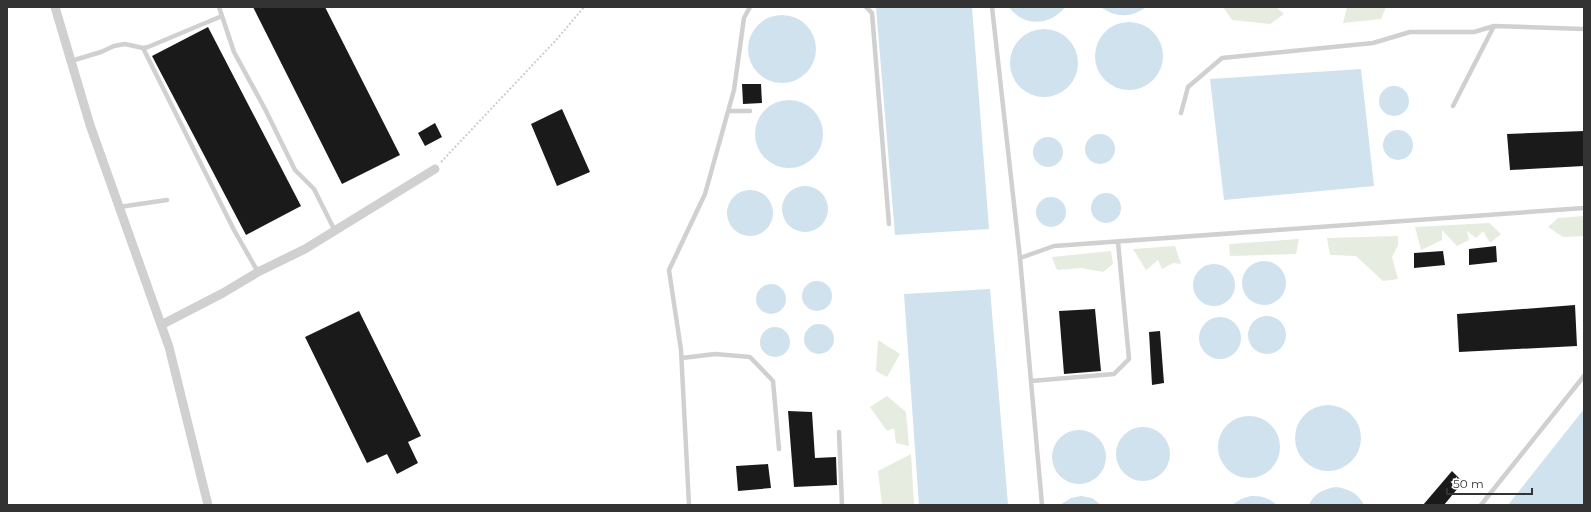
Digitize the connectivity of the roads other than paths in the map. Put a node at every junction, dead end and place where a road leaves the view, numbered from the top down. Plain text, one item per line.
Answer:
1 (55, 7) edge
2 (219, 7) edge
3 (750, 7) edge
4 (866, 7) edge
5 (992, 7) edge
6 (222, 16) junction
7 (1494, 26) junction
8 (1584, 29) edge
9 (143, 48) junction
10 (71, 61) junction
11 (1453, 106) dead end
12 (728, 111) junction
13 (750, 111) dead end
14 (1181, 113) dead end
15 (435, 169) road end
16 (167, 200) dead end
17 (119, 207) junction
18 (1584, 208) edge
19 (889, 224) dead end
20 (335, 231) junction
21 (1118, 242) junction
22 (1020, 258) junction
23 (258, 272) junction
24 (161, 325) junction
25 (682, 358) junction
26 (1584, 376) edge
27 (1031, 381) junction
28 (838, 432) dead end
29 (779, 449) dead end
30 (208, 505) edge
31 (689, 505) edge
32 (842, 505) edge
33 (1042, 505) edge
34 (1481, 505) edge

1 - 10 street
2 - 6 lane
3 - 12 lane
4 - 19 lane
5 - 22 lane
6 - 9 lane
6 - 20 lane
7 - 8 lane
7 - 11 lane
7 - 14 lane
9 - 10 lane
9 - 23 lane
10 - 17 street
12 - 13 lane
12 - 25 lane
15 - 20 street
16 - 17 lane
17 - 24 street
18 - 21 lane
20 - 23 street
21 - 22 lane
21 - 27 lane
22 - 27 lane
23 - 24 street
24 - 30 street
25 - 29 lane
25 - 31 lane
26 - 34 lane
27 - 33 lane
28 - 32 lane

